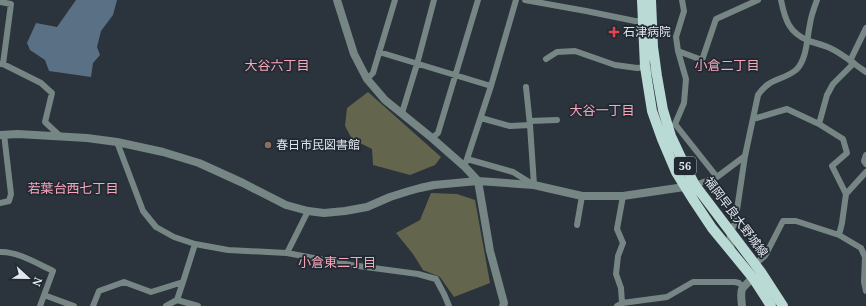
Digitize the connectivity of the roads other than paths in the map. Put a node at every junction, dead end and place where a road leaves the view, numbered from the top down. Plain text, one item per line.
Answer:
1 (337, 0) edge
2 (395, 0) edge
3 (434, 0) edge
4 (478, 0) edge
5 (516, 0) edge
6 (525, 0) edge
7 (642, 0) edge
8 (651, 0) edge
9 (682, 0) edge
10 (758, 0) edge
11 (781, 0) edge
12 (817, 0) edge
13 (0, 2) edge
14 (642, 20) junction
15 (866, 28) edge
16 (653, 29) junction
17 (807, 40) junction
18 (653, 48) junction
19 (678, 51) junction
20 (379, 52) junction
21 (546, 59) dead end
22 (702, 60) junction
23 (852, 62) junction
24 (2, 64) edge
25 (417, 64) junction
26 (645, 67) junction
27 (699, 69) dead end
28 (866, 72) edge
29 (455, 75) junction
30 (657, 76) junction
31 (367, 79) junction
32 (492, 86) junction
33 (526, 87) dead end
34 (402, 113) junction
35 (481, 118) junction
36 (753, 119) junction
37 (557, 120) dead end
38 (530, 123) junction
39 (819, 124) junction
40 (2, 134) edge
41 (60, 136) junction
42 (432, 138) junction
43 (117, 142) junction
44 (866, 155) edge
45 (746, 156) junction
46 (466, 163) junction
47 (866, 164) edge
48 (866, 172) edge
49 (717, 177) junction
50 (478, 181) junction
51 (534, 185) junction
52 (690, 186) junction
53 (846, 194) junction
54 (582, 196) junction
55 (623, 196) junction
56 (0, 203) edge
57 (308, 211) junction
58 (577, 225) dead end
59 (730, 232) junction
60 (838, 235) junction
61 (195, 244) junction
62 (0, 252) edge
63 (287, 253) junction
64 (734, 254) junction
65 (755, 264) junction
66 (753, 278) junction
67 (183, 282) junction
68 (743, 287) junction
69 (760, 289) junction
70 (866, 291) edge
71 (44, 295) junction
72 (177, 300) junction
73 (619, 304) edge
74 (40, 306) edge
75 (74, 306) edge
76 (93, 306) edge
77 (166, 306) edge
78 (198, 306) edge
79 (449, 306) edge
80 (503, 306) edge
81 (742, 306) edge
82 (771, 306) edge
83 (783, 306) edge

1 - 31 street
2 - 20 street
3 - 25 street
4 - 29 street
5 - 32 street
6 - 14 street
7 - 14 main road, 福岡早良大野城線 / 56
8 - 14 street
8 - 16 main road, 福岡早良大野城線 / 56
9 - 19 street
10 - 22 street
11 - 17 street
12 - 17 street
13 - 24 street
14 - 16 street
14 - 26 main road, 福岡早良大野城線 / 56
15 - 23 street
16 - 18 main road, 福岡早良大野城線 / 56
17 - 23 street
17 - 36 street
18 - 26 street
18 - 30 main road, 福岡早良大野城線 / 56
19 - 22 street
19 - 49 street
20 - 25 street
20 - 31 street
21 - 26 street
22 - 27 street
23 - 28 street
23 - 39 street
24 - 41 street
25 - 29 street
25 - 34 street
26 - 30 street
26 - 52 main road, 福岡早良大野城線 / 56
29 - 32 street
29 - 42 street
30 - 52 main road, 福岡早良大野城線 / 56
31 - 34 street
32 - 35 street
33 - 38 street
34 - 42 street
35 - 38 street
35 - 46 street
36 - 39 street
36 - 45 street
37 - 38 street
38 - 51 street
39 - 53 street
40 - 41 street
40 - 56 street
41 - 43 street
42 - 46 street
43 - 57 street
43 - 61 street
44 - 47 street
45 - 49 street
45 - 59 street
46 - 50 street
46 - 51 street
48 - 53 street
49 - 52 street
50 - 51 street
50 - 57 street
50 - 80 street
51 - 54 street
52 - 55 street
52 - 59 main road, 福岡早良大野城線 / 56
52 - 64 main road, 福岡早良大野城線 / 56
53 - 60 street
54 - 55 street
54 - 58 street
55 - 73 street
57 - 63 street
59 - 64 street
59 - 65 main road, 福岡早良大野城線 / 56
60 - 65 street
60 - 70 street
61 - 63 street
61 - 67 street
62 - 71 street
63 - 79 street
64 - 66 main road, 福岡早良大野城線 / 56
65 - 69 street
65 - 83 main road, 福岡早良大野城線 / 56
66 - 68 street
66 - 69 main road, 福岡早良大野城線 / 56
67 - 72 street
67 - 76 street
68 - 73 street
68 - 81 street
69 - 82 main road, 福岡早良大野城線 / 56
71 - 74 street
71 - 75 street
72 - 77 street
72 - 78 street

